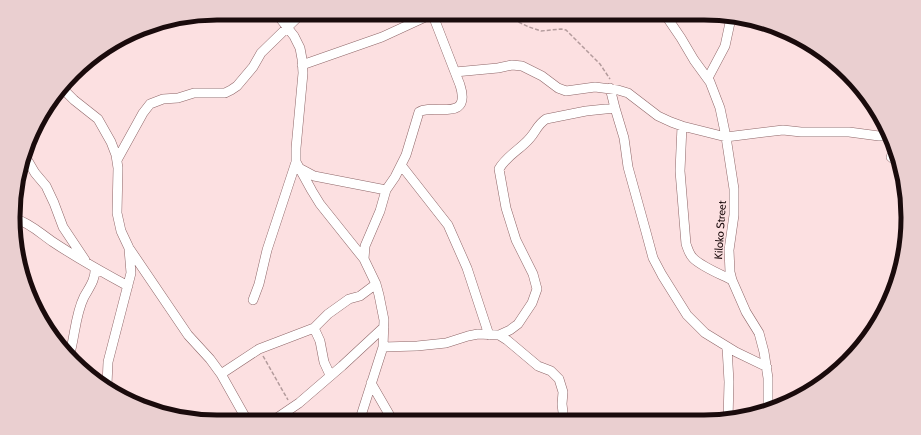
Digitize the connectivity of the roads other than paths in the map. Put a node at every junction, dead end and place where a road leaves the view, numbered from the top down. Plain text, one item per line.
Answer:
1 (282, 20) edge
2 (297, 20) edge
3 (417, 20) edge
4 (435, 20) edge
5 (669, 20) edge
6 (730, 22) edge
7 (288, 28) junction
8 (302, 65) junction
9 (455, 72) junction
10 (708, 78) junction
11 (611, 85) junction
12 (66, 91) edge
13 (614, 108) junction
14 (682, 126) junction
15 (883, 136) edge
16 (726, 137) junction
17 (117, 160) junction
18 (28, 161) edge
19 (298, 165) junction
20 (402, 165) junction
21 (386, 190) junction
22 (20, 221) edge
23 (129, 248) junction
24 (364, 259) junction
25 (91, 265) junction
26 (732, 280) junction
27 (376, 284) junction
28 (128, 286) junction
29 (253, 300) dead end
30 (384, 327) junction
31 (314, 328) junction
32 (489, 335) junction
33 (499, 335) junction
34 (383, 347) junction
35 (727, 347) junction
36 (71, 350) edge
37 (767, 366) junction
38 (221, 374) junction
39 (330, 376) junction
40 (107, 381) edge
41 (371, 383) junction
42 (768, 405) edge
43 (728, 413) edge
44 (244, 415) edge
45 (281, 415) edge
46 (361, 415) edge
47 (390, 415) edge
48 (563, 415) edge

1 - 7 street
2 - 7 street
3 - 8 street
4 - 9 street
5 - 10 street, Kiloko Street
6 - 10 street
7 - 8 street
7 - 17 street
8 - 19 street
9 - 11 street
9 - 20 street
10 - 16 street, Kiloko Street
11 - 13 street
11 - 14 street
12 - 17 street
13 - 33 street
13 - 35 street
14 - 16 street
14 - 26 street
15 - 16 street
16 - 26 street, Kiloko Street
17 - 23 street
18 - 25 street
19 - 21 street
19 - 24 street
19 - 29 street
20 - 21 street
20 - 32 street
21 - 24 street
22 - 25 street
23 - 28 street
23 - 38 street
24 - 27 street
25 - 28 street
25 - 36 street
26 - 37 street, Kiloko Street
27 - 30 street
27 - 31 street
28 - 40 street
30 - 34 street
30 - 39 street
31 - 38 street
31 - 39 street
32 - 33 street
32 - 34 street
33 - 48 street
34 - 41 street
35 - 37 street
35 - 43 street
37 - 42 street, Kiloko Street
38 - 44 street
39 - 45 street
41 - 46 street
41 - 47 street

